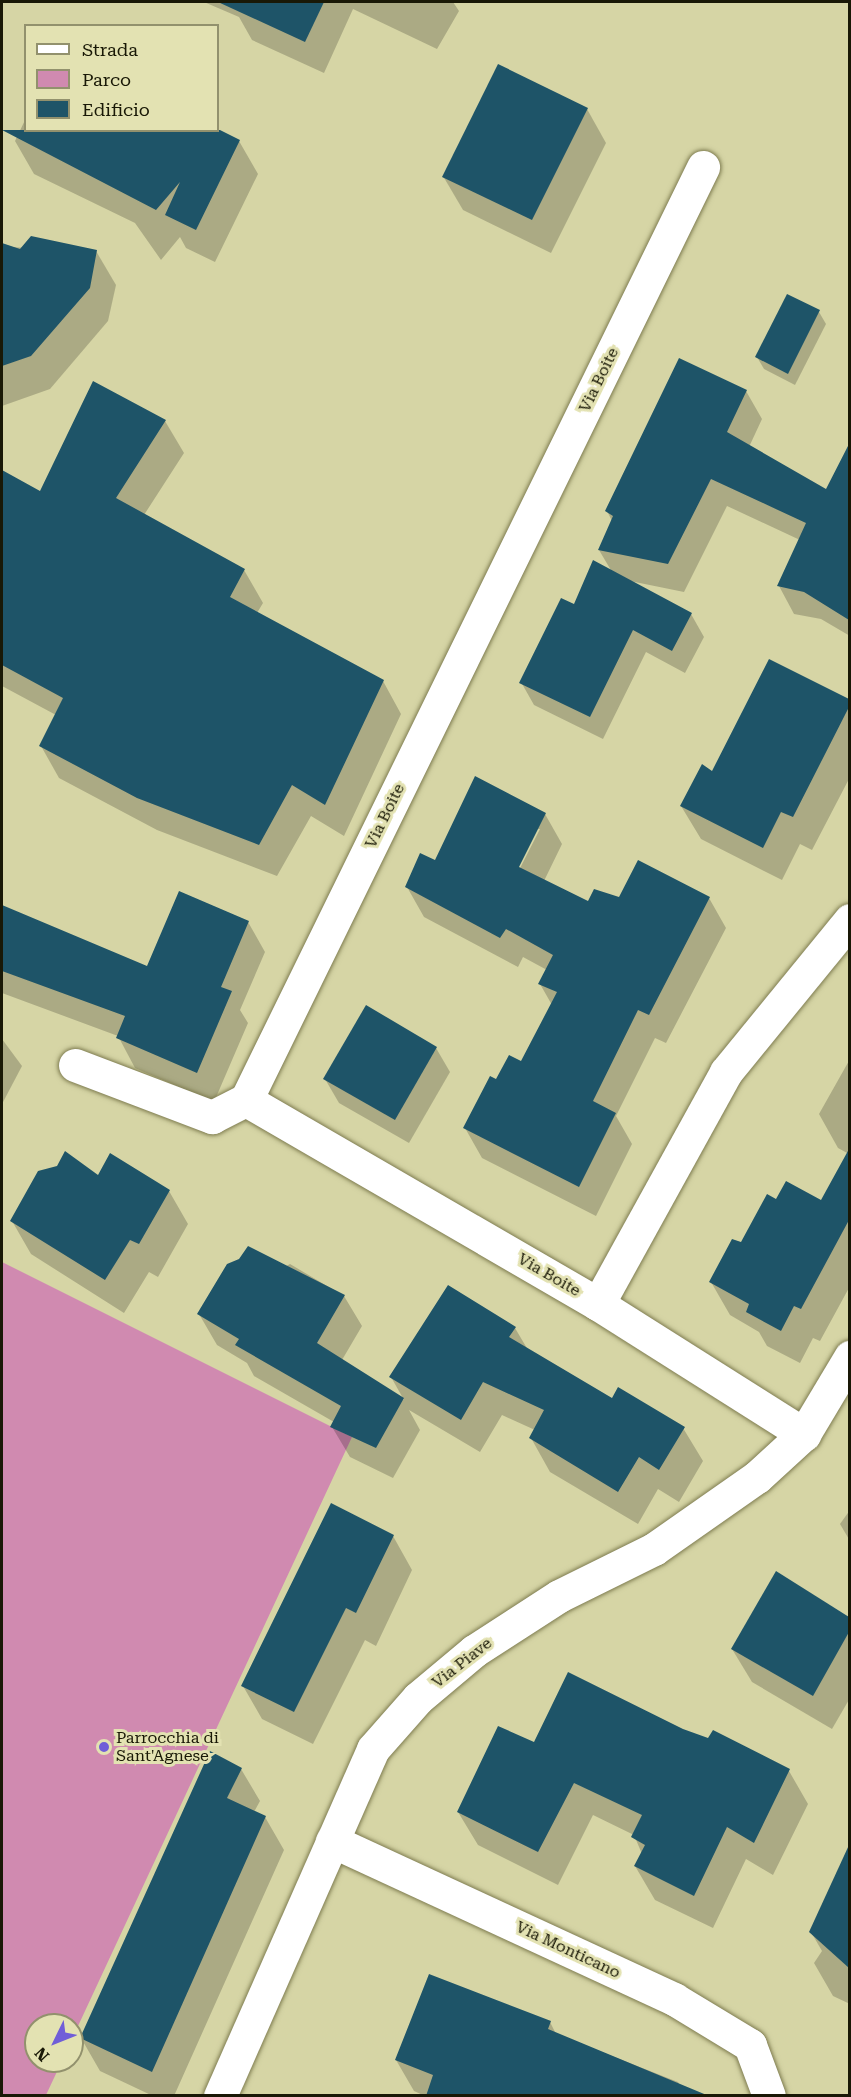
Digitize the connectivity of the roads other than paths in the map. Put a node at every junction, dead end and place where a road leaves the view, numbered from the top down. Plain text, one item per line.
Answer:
1 (703, 167) dead end
2 (849, 920) edge
3 (75, 1065) dead end
4 (246, 1100) junction
5 (598, 1304) junction
6 (849, 1357) edge
7 (804, 1434) junction
8 (332, 1841) junction
9 (220, 2096) edge
10 (769, 2096) edge

1 - 4 street, Via Boite
2 - 5 street, Via Boite
3 - 4 street
4 - 5 street, Via Boite
5 - 7 street, Via Boite
6 - 7 street, Via Piave
7 - 8 street, Via Piave
8 - 9 street, Via Piave
8 - 10 street, Via Monticano

